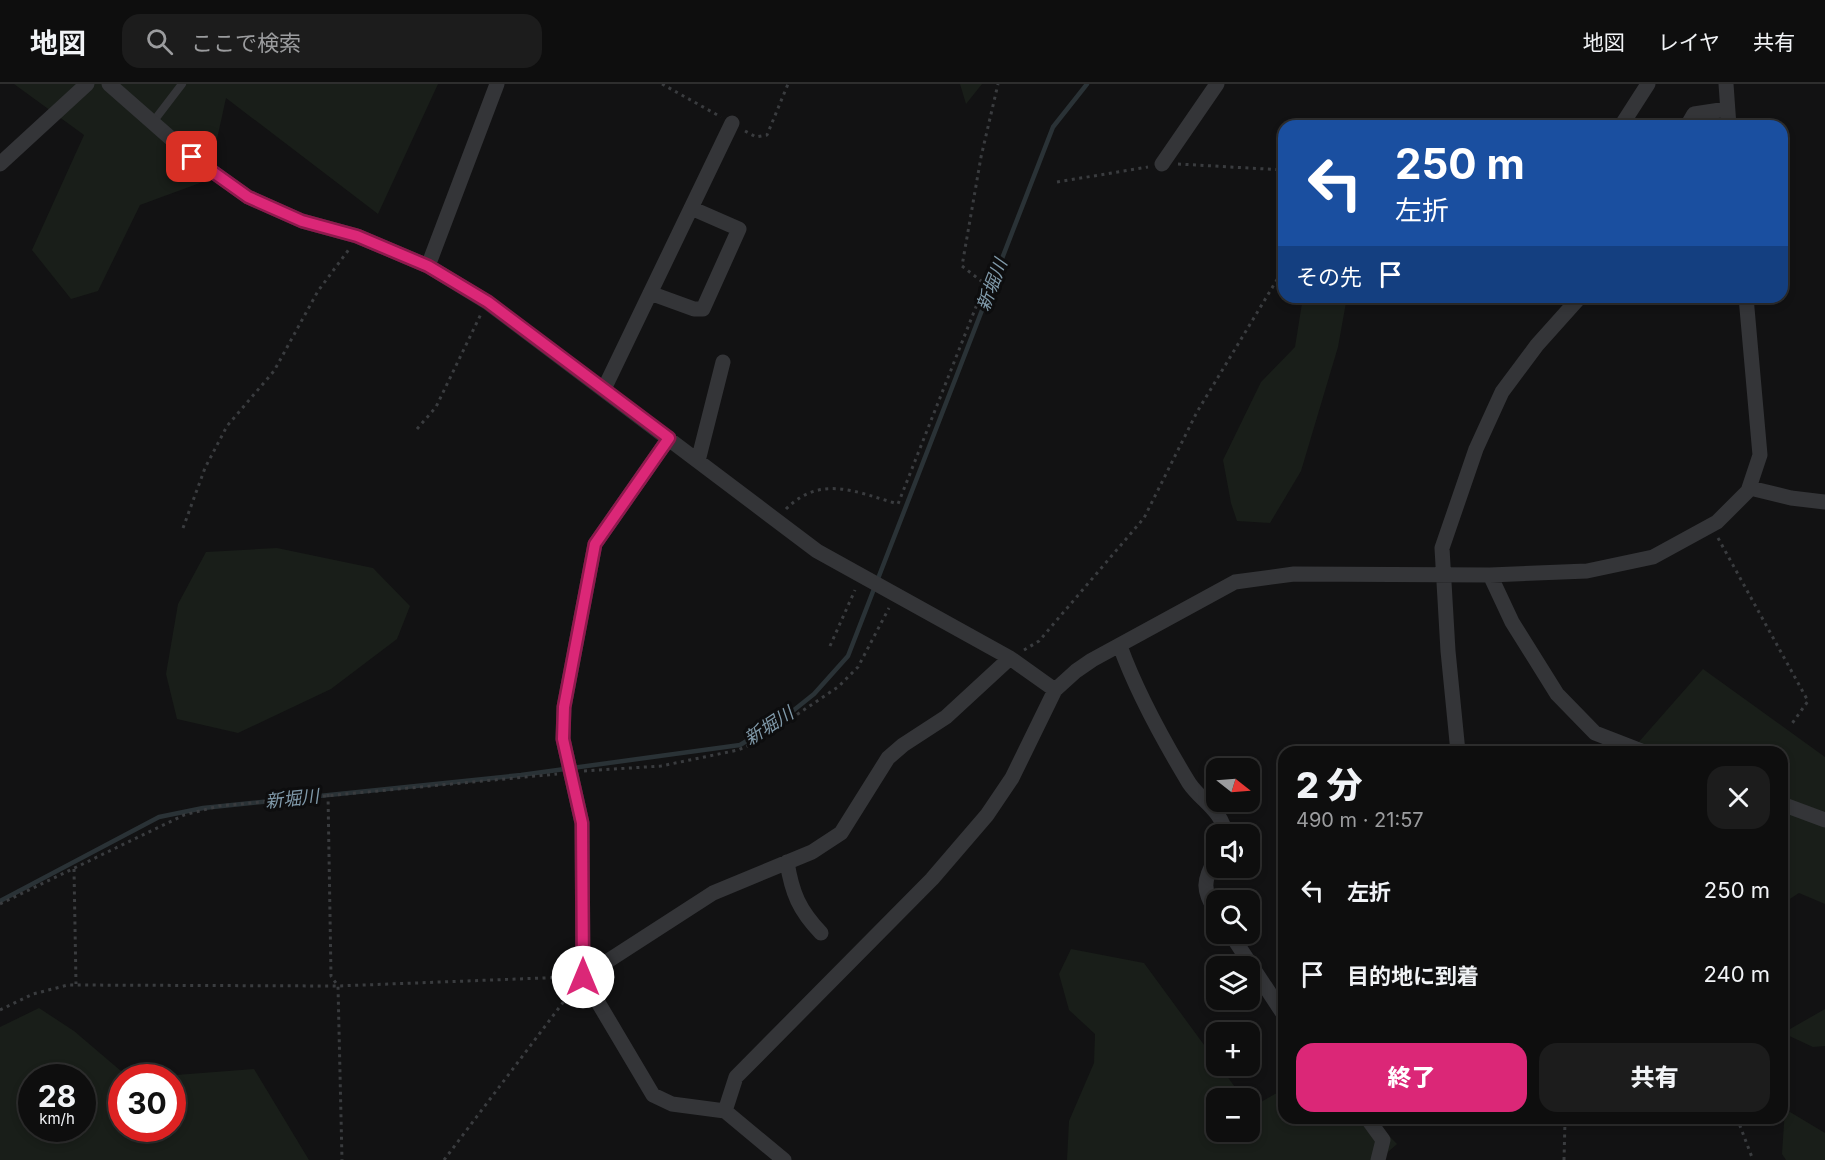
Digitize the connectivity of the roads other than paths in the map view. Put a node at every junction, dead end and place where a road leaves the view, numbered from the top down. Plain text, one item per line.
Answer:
1 (87, 84) edge
2 (109, 84) edge
3 (182, 84) edge
4 (496, 84) edge
5 (1217, 84) edge
6 (1648, 84) edge
7 (1726, 84) edge
8 (1727, 109) junction
9 (1625, 120) edge
10 (1690, 120) edge
11 (1728, 120) edge
12 (153, 122) junction
13 (732, 123) dead end
14 (0, 164) edge
15 (1162, 164) dead end
16 (691, 207) junction
17 (428, 266) junction
18 (650, 293) junction
19 (1575, 303) edge
20 (1747, 303) edge
21 (723, 362) dead end
22 (604, 389) junction
23 (669, 438) junction
24 (698, 461) junction
25 (1749, 488) junction
26 (1825, 502) edge
27 (1443, 573) junction
28 (1490, 575) junction
29 (1120, 646) junction
30 (1010, 658) junction
31 (1055, 690) junction
32 (1457, 746) edge
33 (1629, 746) edge
34 (1788, 806) edge
35 (1825, 820) edge
36 (1224, 824) edge
37 (787, 862) junction
38 (1207, 878) edge
39 (1206, 897) edge
40 (821, 933) dead end
41 (1237, 944) edge
42 (583, 977) junction
43 (1278, 1006) edge
44 (724, 1112) junction
45 (1371, 1124) edge
46 (784, 1160) edge
47 (1378, 1160) edge

1 - 14 street
2 - 12 street
3 - 12 lane
4 - 17 street
5 - 15 street
6 - 9 street
7 - 8 street
8 - 10 street
8 - 11 street
12 - 17 street
13 - 16 street
16 - 18 street
16 - 18 street
17 - 22 street
18 - 22 street
19 - 27 street
20 - 25 street
21 - 24 street
22 - 23 street
23 - 24 street
23 - 42 street
24 - 30 street
25 - 26 street
25 - 28 street
27 - 28 street
27 - 29 street
27 - 32 street
28 - 33 street
29 - 31 street
29 - 36 street
30 - 31 street
30 - 37 street
31 - 44 street
34 - 35 street
37 - 40 street
37 - 42 street
38 - 39 street
41 - 43 street
42 - 44 street
44 - 46 street
45 - 47 street

